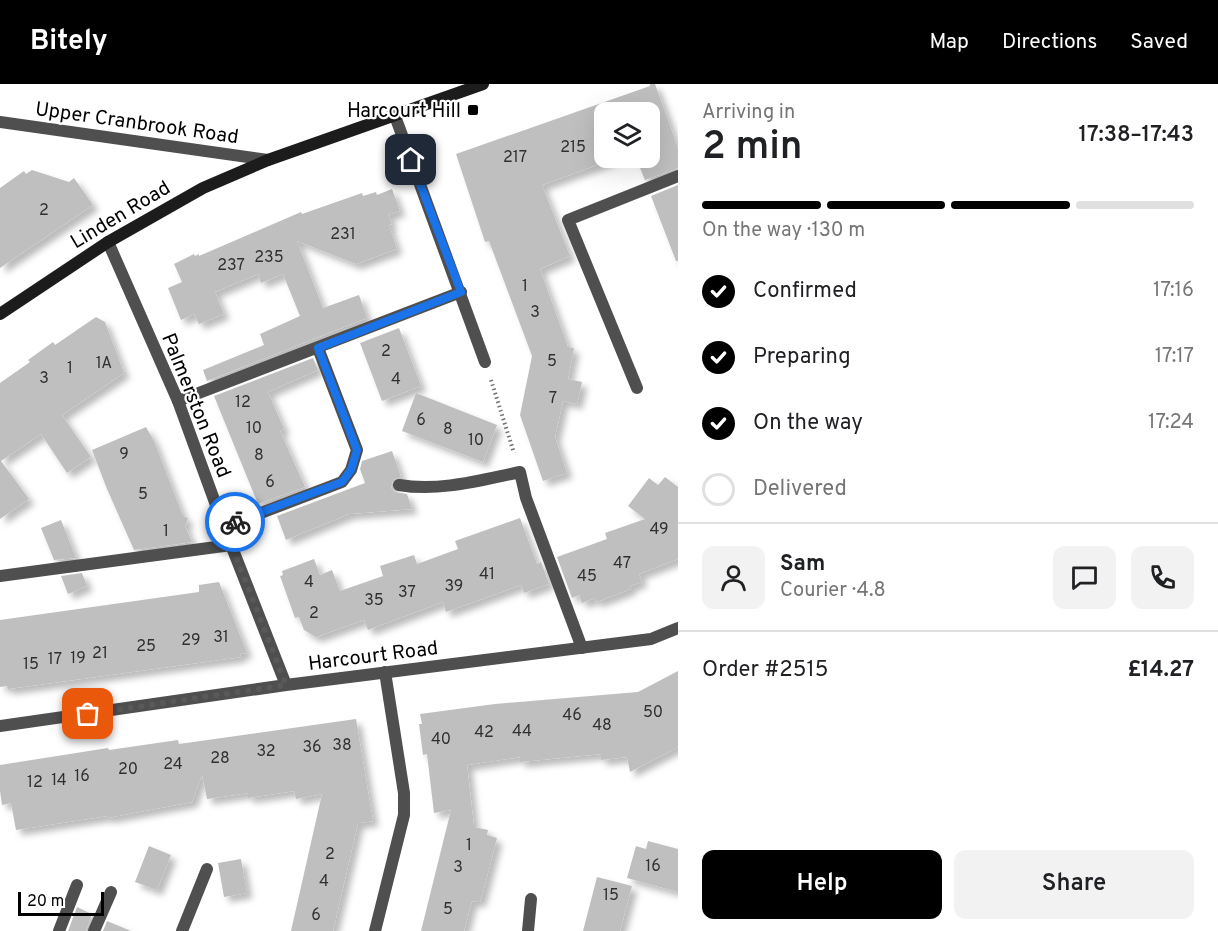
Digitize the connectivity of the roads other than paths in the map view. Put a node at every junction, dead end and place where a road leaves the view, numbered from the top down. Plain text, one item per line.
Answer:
1 (483, 84) edge
2 (395, 116) junction
3 (0, 122) edge
4 (268, 160) junction
5 (678, 176) edge
6 (108, 242) junction
7 (461, 292) junction
8 (0, 314) edge
9 (318, 348) junction
10 (485, 362) dead end
11 (637, 388) dead end
12 (178, 401) junction
13 (399, 485) dead end
14 (224, 526) junction
15 (231, 545) junction
16 (0, 576) edge
17 (678, 628) edge
18 (582, 648) junction
19 (385, 672) junction
20 (286, 685) junction
21 (0, 726) edge
22 (207, 869) dead end
23 (77, 885) dead end
24 (111, 892) dead end
25 (531, 899) dead end
26 (58, 931) edge
27 (94, 931) edge
28 (182, 931) edge
29 (375, 931) edge
30 (528, 931) edge

1 - 2 main road, Linden Road
2 - 4 main road, Linden Road
2 - 7 street
3 - 4 street, Upper Cranbrook Road
4 - 6 main road, Linden Road
5 - 11 street
6 - 8 main road, Linden Road
6 - 12 street, Palmerston Road
7 - 9 street
7 - 10 street
9 - 12 street
9 - 14 street
12 - 14 street, Palmerston Road
13 - 18 street
14 - 15 street, Palmerston Road
15 - 16 street
15 - 20 street, Palmerston Road
17 - 18 street, Harcourt Road
18 - 19 street, Harcourt Road
19 - 20 street, Harcourt Road
19 - 29 street
20 - 21 street, Harcourt Road
22 - 28 street
23 - 26 street
24 - 27 street
25 - 30 street

